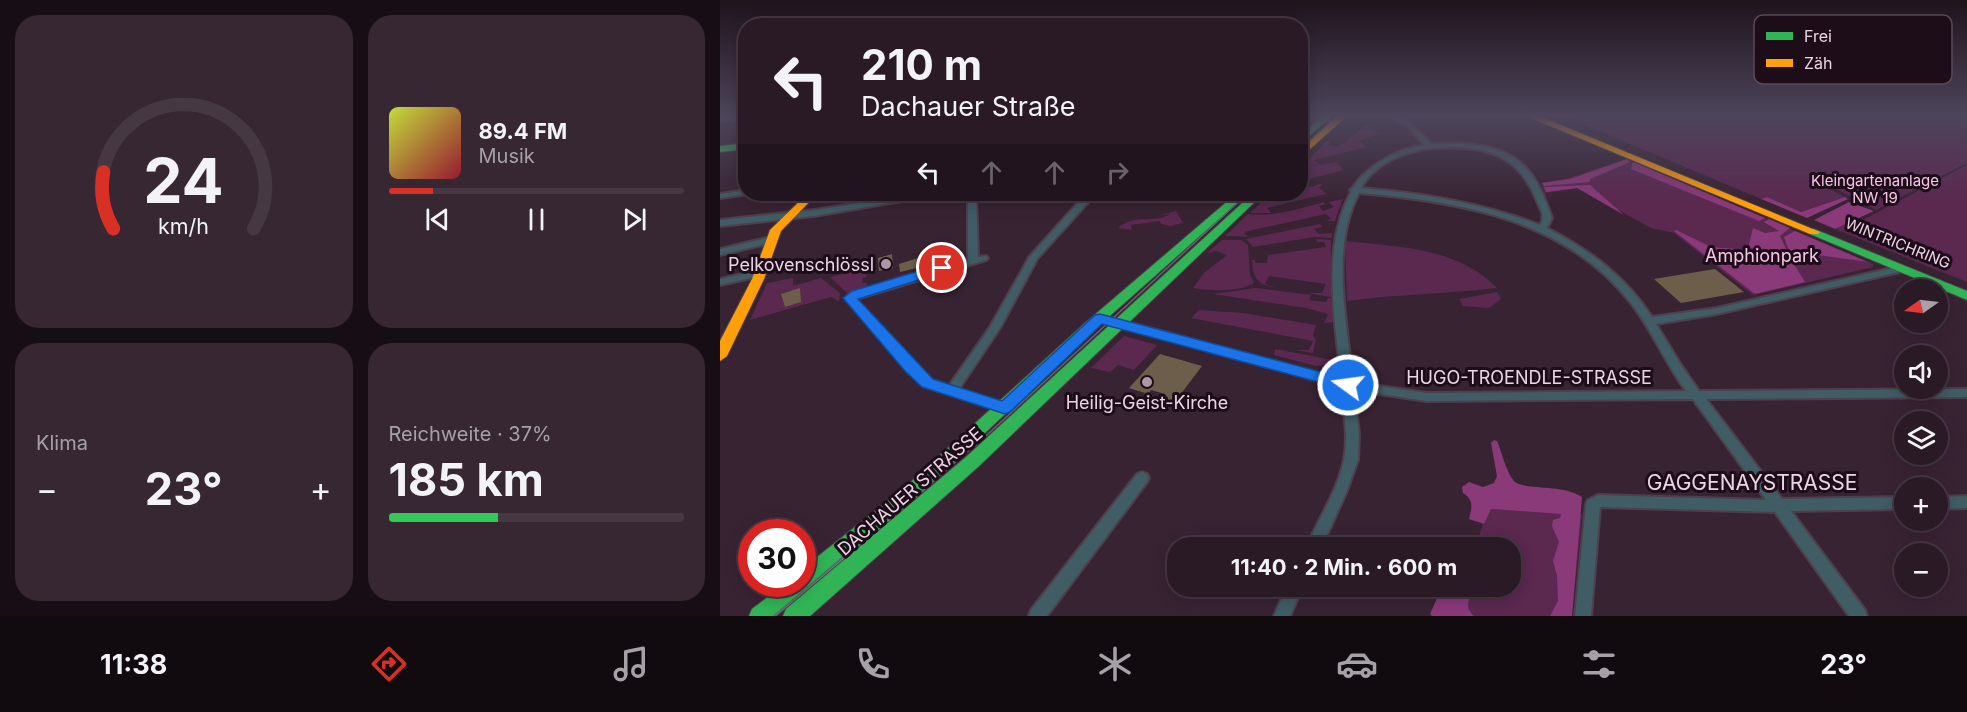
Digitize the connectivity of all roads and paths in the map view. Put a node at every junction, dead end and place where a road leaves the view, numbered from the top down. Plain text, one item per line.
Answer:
1 (1603, 145) edge
2 (1620, 145) edge
3 (1429, 146) joint
4 (738, 147) edge
5 (720, 149) edge
6 (1353, 190) junction
7 (738, 193) edge
8 (720, 196) edge
9 (804, 201) edge
10 (889, 201) edge
11 (973, 201) edge
12 (1084, 201) edge
13 (1234, 201) edge
14 (1251, 201) edge
15 (789, 215) junction
16 (720, 223) edge
17 (1541, 229) junction
18 (771, 240) junction
19 (720, 252) edge
20 (1901, 269) junction
21 (761, 273) junction
22 (720, 282) edge
23 (1967, 289) edge
24 (1967, 296) edge
25 (1100, 318) junction
26 (1651, 321) junction
27 (1120, 324) junction
28 (720, 356) edge
29 (1348, 385) junction
30 (951, 392) junction
31 (1967, 393) edge
32 (1697, 395) junction
33 (1005, 408) junction
34 (1142, 478) dead end
35 (1967, 502) edge
36 (1894, 503) edge
37 (1948, 503) edge
38 (1779, 506) junction
39 (1318, 537) edge
40 (816, 571) edge
41 (784, 597) edge
42 (1290, 597) edge
43 (760, 616) edge
44 (794, 616) edge
45 (1037, 616) edge
46 (1282, 616) edge
47 (1583, 616) edge
48 (1859, 616) edge

1 - 20 main road, WINTRICHRING
2 - 23 main road, WINTRICHRING
3 - 6 street
3 - 17 street
4 - 5 main road
6 - 17 street
6 - 29 street
7 - 8 street
9 - 15 main road
10 - 15 street
11 - 30 street
12 - 30 street
13 - 25 main road, DACHAUER STRASSE
14 - 27 main road, DACHAUER STRASSE
15 - 16 street
15 - 18 main road
17 - 26 street
18 - 19 street
18 - 21 main road
20 - 24 main road, WINTRICHRING
20 - 26 street
21 - 22 street
21 - 28 main road
25 - 27 street, HUGO-TROENDLE-STRASSE
25 - 33 main road, DACHAUER STRASSE
26 - 32 street
27 - 29 street, HUGO-TROENDLE-STRASSE
27 - 44 main road, DACHAUER STRASSE
29 - 32 street, HUGO-TROENDLE-STRASSE
29 - 39 street
30 - 33 street
31 - 32 street, HUGO-TROENDLE-STRASSE
32 - 38 street
33 - 40 main road, DACHAUER STRASSE
34 - 45 street
35 - 37 street
36 - 38 street, GAGGENAYSTRASSE
38 - 47 street, GAGGENAYSTRASSE
38 - 48 street
41 - 43 main road, DACHAUER STRASSE
42 - 46 street

